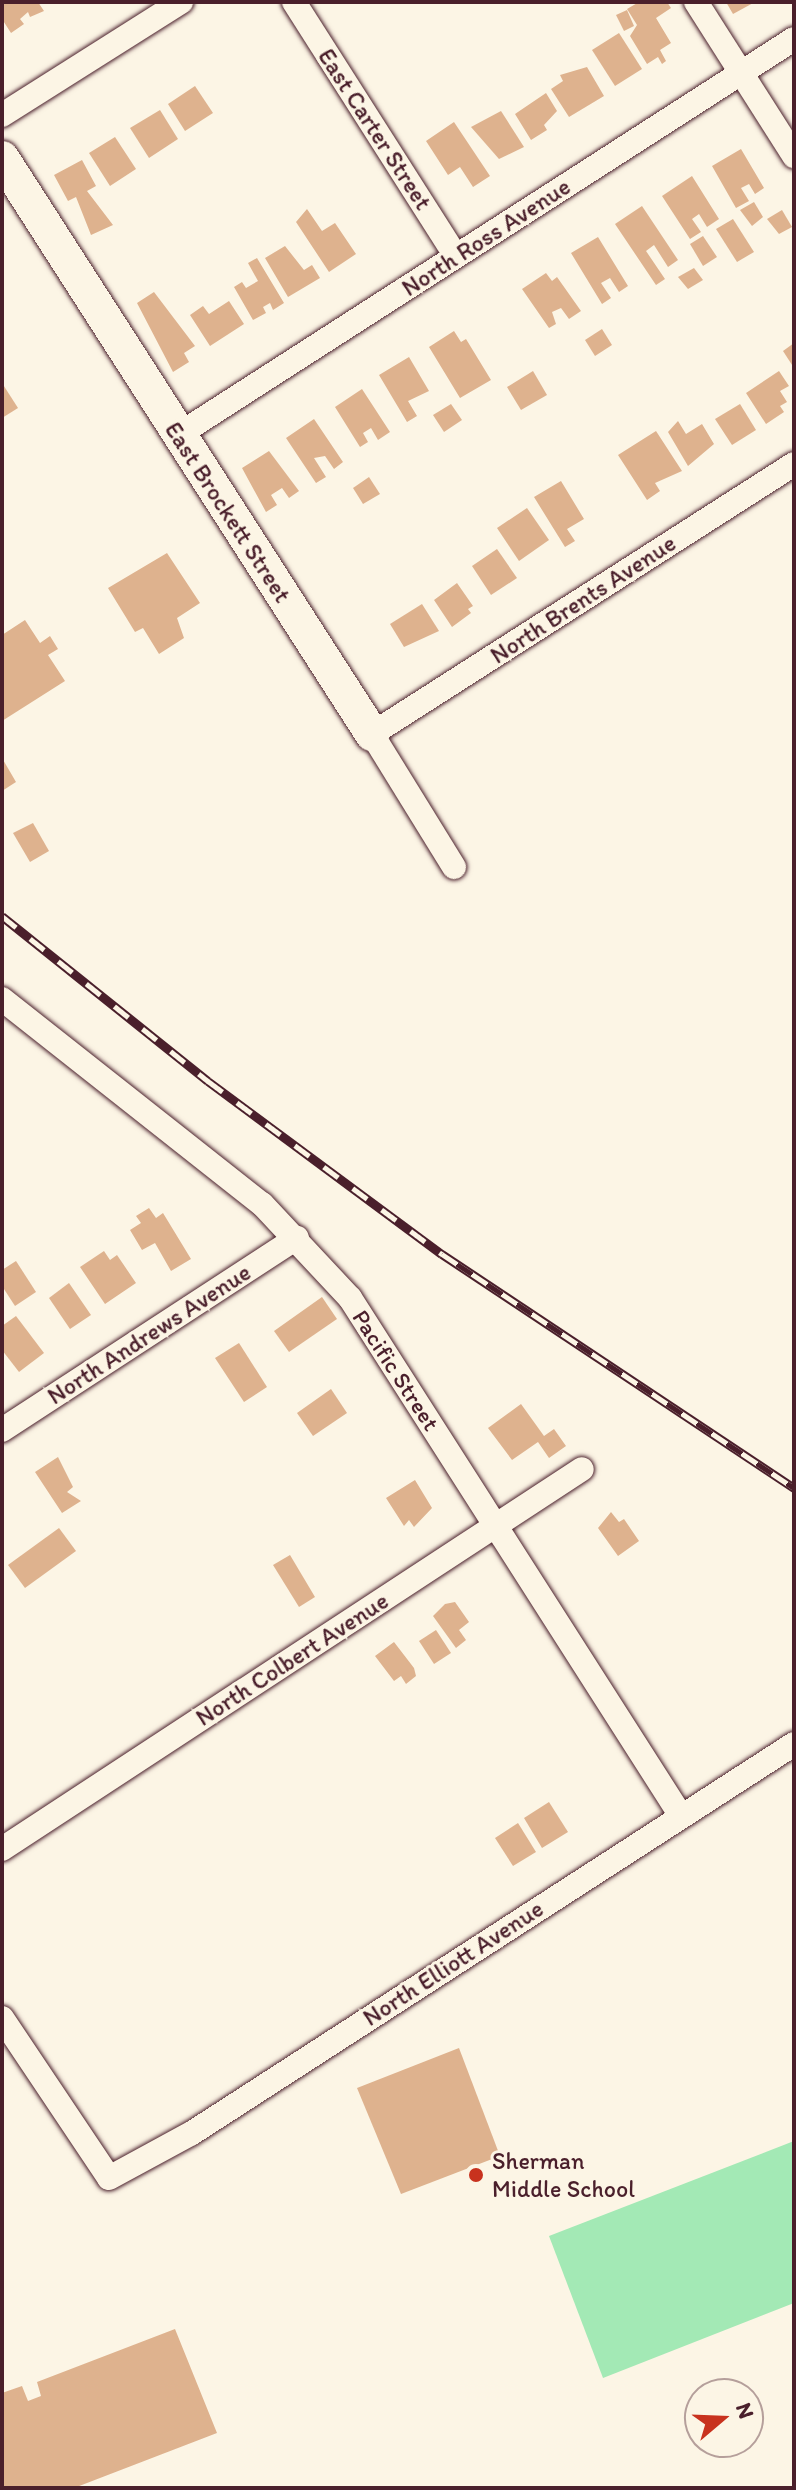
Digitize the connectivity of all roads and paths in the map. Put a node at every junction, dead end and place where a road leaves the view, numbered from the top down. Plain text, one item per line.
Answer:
1 (181, 2) edge
2 (294, 2) edge
3 (696, 2) edge
4 (794, 39) edge
5 (742, 74) junction
6 (2, 115) edge
7 (794, 156) edge
8 (2, 158) edge
9 (456, 256) junction
10 (178, 435) junction
11 (794, 464) edge
12 (372, 734) junction
13 (454, 867) dead end
14 (6, 1010) edge
15 (297, 1238) junction
16 (2, 1430) edge
17 (582, 1469) dead end
18 (495, 1525) junction
19 (794, 1744) edge
20 (681, 1816) junction
21 (2, 1849) edge
22 (2, 2018) edge

1 - 6 street
2 - 9 street, East Carter Street
3 - 5 street
4 - 5 street, North Ross Avenue
5 - 7 street
5 - 9 street, North Ross Avenue
8 - 10 street, East Brockett Street
9 - 10 street, North Ross Avenue
10 - 12 street, East Brockett Street
11 - 12 street, North Brents Avenue
12 - 13 street, East Brockett Street
14 - 15 street, Pacific Street
15 - 16 street, North Andrews Avenue
15 - 18 street, Pacific Street
17 - 18 street, North Colbert Avenue
18 - 20 street, Pacific Street
18 - 21 street, North Colbert Avenue
19 - 20 street, North Elliott Avenue
20 - 22 street, North Elliott Avenue

